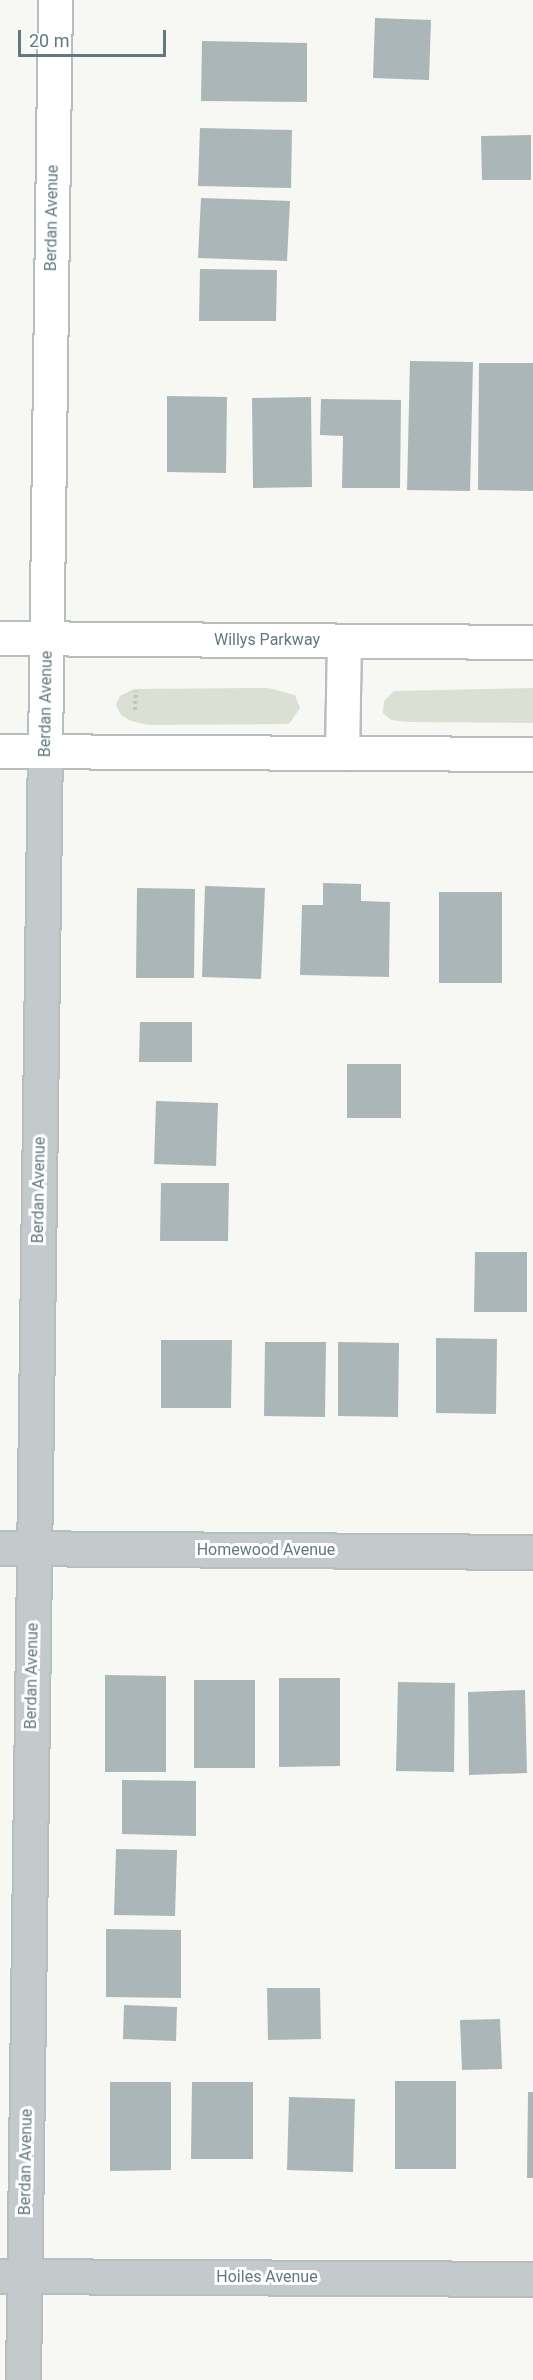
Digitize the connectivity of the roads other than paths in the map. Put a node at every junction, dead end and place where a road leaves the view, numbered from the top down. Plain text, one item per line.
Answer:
1 (55, 0) edge
2 (0, 638) edge
3 (47, 639) junction
4 (344, 641) junction
5 (533, 642) edge
6 (0, 751) edge
7 (45, 751) junction
8 (342, 753) junction
9 (533, 754) edge
10 (0, 1548) edge
11 (34, 1549) junction
12 (533, 1552) edge
13 (12, 2276) edge
14 (533, 2279) edge
15 (23, 2380) edge

1 - 3 main road, Berdan Avenue
2 - 3 main road, Willys Parkway
3 - 4 main road, Willys Parkway
3 - 7 main road, Berdan Avenue
4 - 5 main road, Willys Parkway
4 - 8 main road
6 - 7 main road
7 - 8 main road
7 - 11 street, Berdan Avenue
8 - 9 main road
10 - 11 street, Homewood Avenue
11 - 12 street, Homewood Avenue
11 - 13 street, Berdan Avenue
13 - 14 street, Hoiles Avenue
13 - 15 street, Berdan Avenue

